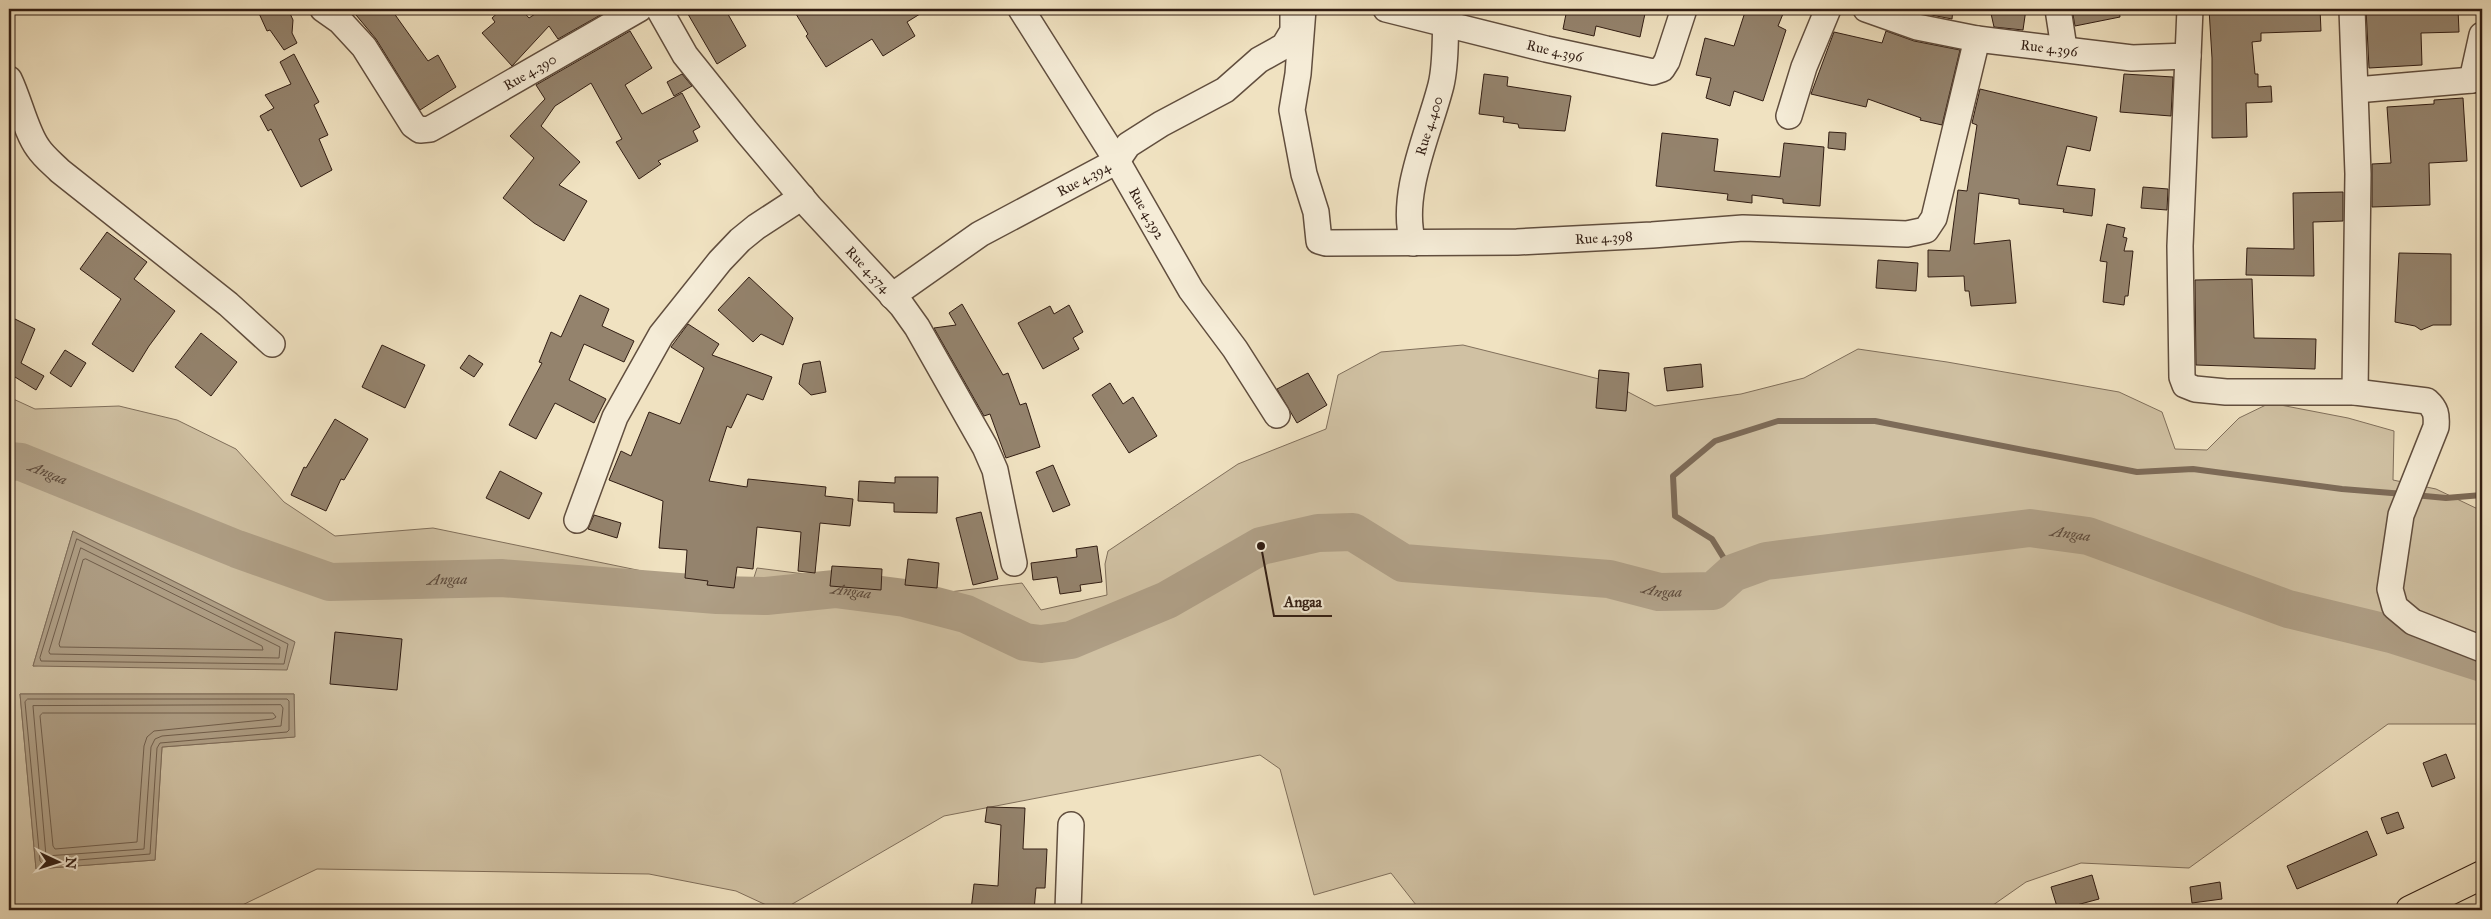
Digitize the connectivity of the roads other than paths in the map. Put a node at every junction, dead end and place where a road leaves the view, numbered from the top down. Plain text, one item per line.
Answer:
1 (323, 9) edge
2 (639, 9) edge
3 (659, 9) edge
4 (1022, 9) edge
5 (1292, 9) edge
6 (1303, 9) edge
7 (1386, 9) edge
8 (1684, 9) edge
9 (1828, 9) edge
10 (1866, 9) edge
11 (2058, 9) edge
12 (2190, 9) edge
13 (2352, 9) edge
14 (1446, 15) edge
15 (2482, 35) edge
16 (1977, 38) junction
17 (2064, 48) junction
18 (2188, 56) junction
19 (9, 79) edge
20 (2477, 85) edge
21 (2356, 90) junction
22 (1789, 116) dead end
23 (1117, 161) junction
24 (802, 197) junction
25 (1412, 243) junction
26 (892, 296) junction
27 (272, 344) dead end
28 (2355, 392) junction
29 (1276, 415) dead end
30 (577, 520) dead end
31 (1014, 563) dead end
32 (2482, 649) edge
33 (1071, 825) dead end
34 (2482, 875) edge
35 (1068, 910) edge
36 (2410, 910) edge

1 - 2 street, Rue 4.390
3 - 24 street, Rue 4.374
4 - 23 street, Rue 4.392
5 - 23 street, Rue 4.394
6 - 25 street, Rue 4.398
7 - 14 street, Rue 4.396
8 - 14 street, Rue 4.396
9 - 22 street
10 - 16 street, Rue 4.396
11 - 17 street
12 - 18 street
13 - 21 street
14 - 25 street, Rue 4.400
15 - 20 street
16 - 17 street, Rue 4.396
16 - 25 street, Rue 4.398
17 - 18 street, Rue 4.396
18 - 28 street
19 - 27 street
20 - 21 street
21 - 28 street
23 - 26 street, Rue 4.394
23 - 29 street, Rue 4.392
24 - 26 street, Rue 4.374
24 - 30 street
26 - 31 street, Rue 4.374
28 - 32 street
33 - 35 street
34 - 36 main road

